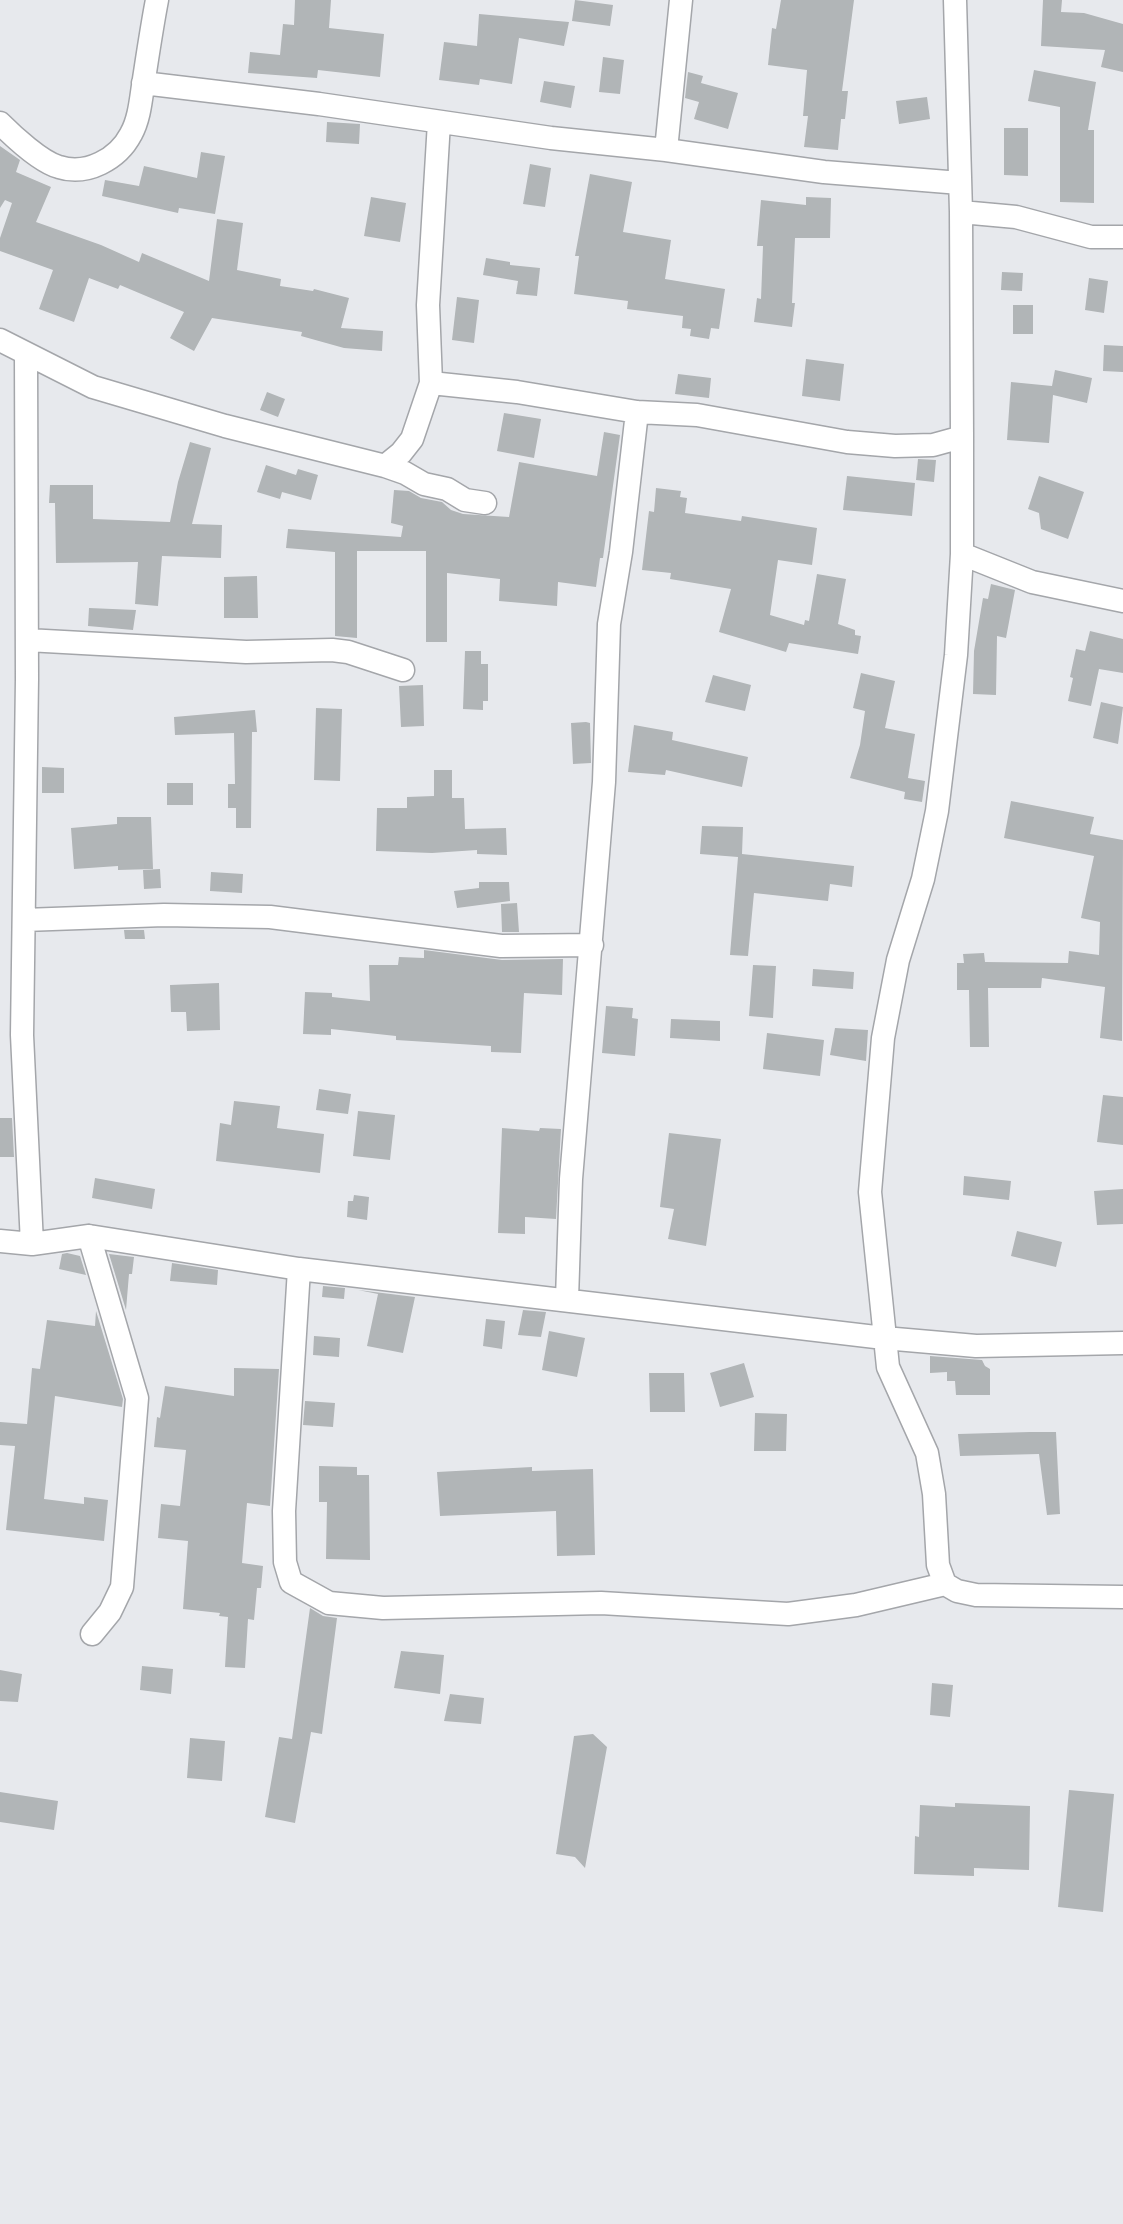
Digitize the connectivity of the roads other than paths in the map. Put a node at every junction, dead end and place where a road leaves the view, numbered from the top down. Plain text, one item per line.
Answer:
1 (157, 0) edge
2 (681, 0) edge
3 (955, 0) edge
4 (143, 83) junction
5 (439, 122) junction
6 (0, 123) edge
7 (666, 150) junction
8 (960, 183) junction
9 (961, 212) junction
10 (1123, 237) edge
11 (0, 340) edge
12 (26, 355) junction
13 (69, 377) junction
14 (431, 383) junction
15 (26, 403) junction
16 (637, 412) junction
17 (962, 437) junction
18 (385, 466) junction
19 (485, 503) dead end
20 (962, 554) junction
21 (1123, 601) edge
22 (27, 640) junction
23 (403, 670) dead end
24 (24, 920) junction
25 (592, 945) junction
26 (89, 1236) junction
27 (0, 1241) edge
28 (32, 1244) junction
29 (299, 1269) junction
30 (567, 1299) junction
31 (884, 1338) junction
32 (1123, 1343) edge
33 (945, 1584) junction
34 (1123, 1597) edge
35 (92, 1634) dead end

1 - 4 street
2 - 7 street
3 - 8 street
4 - 5 street
4 - 6 street
5 - 7 street
5 - 14 street
7 - 8 street
8 - 9 street
9 - 10 street
9 - 17 street
11 - 12 street
12 - 13 street
12 - 15 street
13 - 15 street
13 - 18 street
14 - 16 street
14 - 18 street
15 - 22 street
16 - 17 street
16 - 25 street
17 - 20 street
18 - 19 street
20 - 21 street
20 - 31 street
22 - 23 street
22 - 24 street
24 - 25 street
24 - 28 street
25 - 30 street
26 - 28 street
26 - 29 street
26 - 35 street
27 - 28 street
29 - 30 street
29 - 33 street
30 - 31 street
31 - 32 street
31 - 33 street
33 - 34 street

